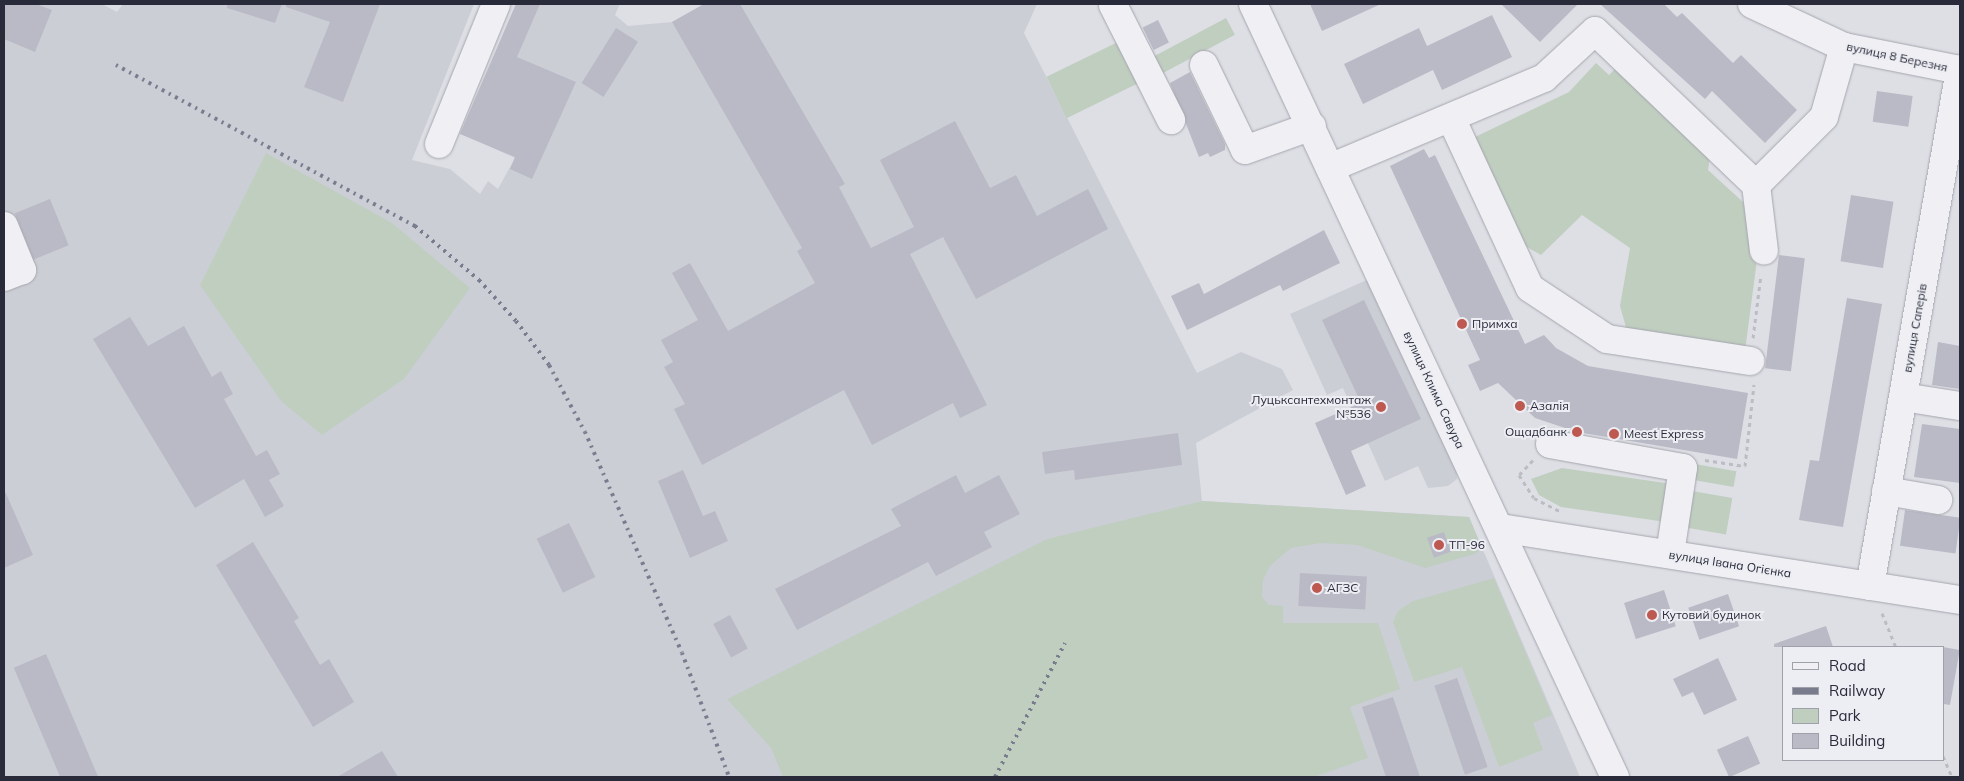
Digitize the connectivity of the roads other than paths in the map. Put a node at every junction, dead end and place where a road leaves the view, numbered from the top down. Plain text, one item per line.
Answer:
1 (496, 4) edge
2 (1252, 4) edge
3 (1752, 4) edge
4 (1113, 5) edge
5 (1792, 13) edge
6 (1844, 47) junction
7 (1204, 65) dead end
8 (1960, 70) edge
9 (1451, 118) junction
10 (1171, 120) dead end
11 (1312, 126) junction
12 (439, 144) dead end
13 (1330, 168) junction
14 (1756, 185) junction
15 (4, 226) edge
16 (1764, 251) dead end
17 (4, 277) edge
18 (1750, 361) dead end
19 (1903, 397) junction
20 (1960, 406) edge
21 (1550, 444) dead end
22 (1886, 491) junction
23 (1938, 500) dead end
24 (1500, 528) junction
25 (1670, 554) junction
26 (1870, 586) junction
27 (1960, 600) edge
28 (1614, 777) edge

1 - 12 street
2 - 11 street, вулиця Клима Савура
3 - 5 street, вулиця 8 Березня
4 - 10 street
5 - 6 street, вулиця 8 Березня
6 - 8 street, вулиця 8 Березня
6 - 14 street
7 - 11 street
8 - 19 street, вулиця Саперів
9 - 13 street
9 - 14 street
9 - 18 street
11 - 13 street, вулиця Клима Савура
13 - 24 street, вулиця Клима Савура
14 - 16 street
15 - 17 street
19 - 20 street
19 - 22 street, вулиця Саперів
21 - 25 street
22 - 23 street
22 - 26 street, вулиця Саперів
24 - 25 street, вулиця Івана Огієнка
24 - 28 street, вулиця Клима Савура
25 - 26 street, вулиця Івана Огієнка
26 - 27 street, вулиця Івана Огієнка

